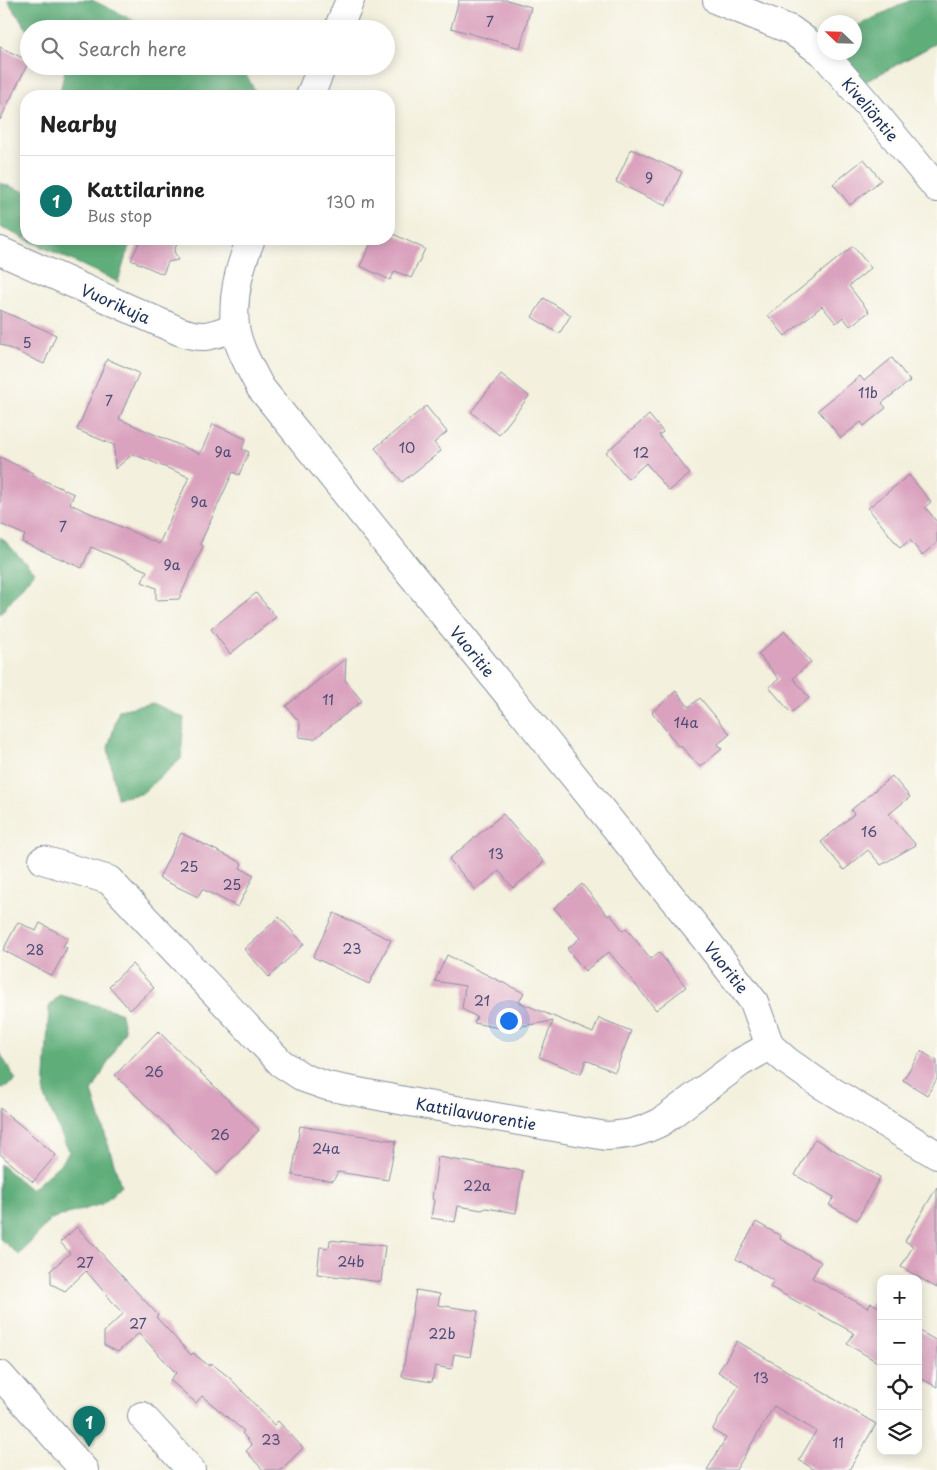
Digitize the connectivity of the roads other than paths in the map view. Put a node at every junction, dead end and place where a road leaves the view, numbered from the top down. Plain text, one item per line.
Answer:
1 (350, 0) edge
2 (717, 0) edge
3 (342, 20) edge
4 (318, 75) edge
5 (312, 90) edge
6 (937, 188) edge
7 (248, 245) edge
8 (0, 251) edge
9 (235, 327) junction
10 (43, 860) dead end
11 (770, 1046) junction
12 (937, 1155) edge
13 (0, 1375) edge
14 (142, 1416) dead end
15 (84, 1470) edge
16 (191, 1470) edge

1 - 3 street
2 - 6 street, Kiveliöntie
4 - 5 street
7 - 9 street, Vuoritie
8 - 9 street, Vuorikuja
9 - 11 street, Vuoritie
10 - 11 street, Kattilavuorentie
11 - 12 street
13 - 15 street
14 - 16 street

